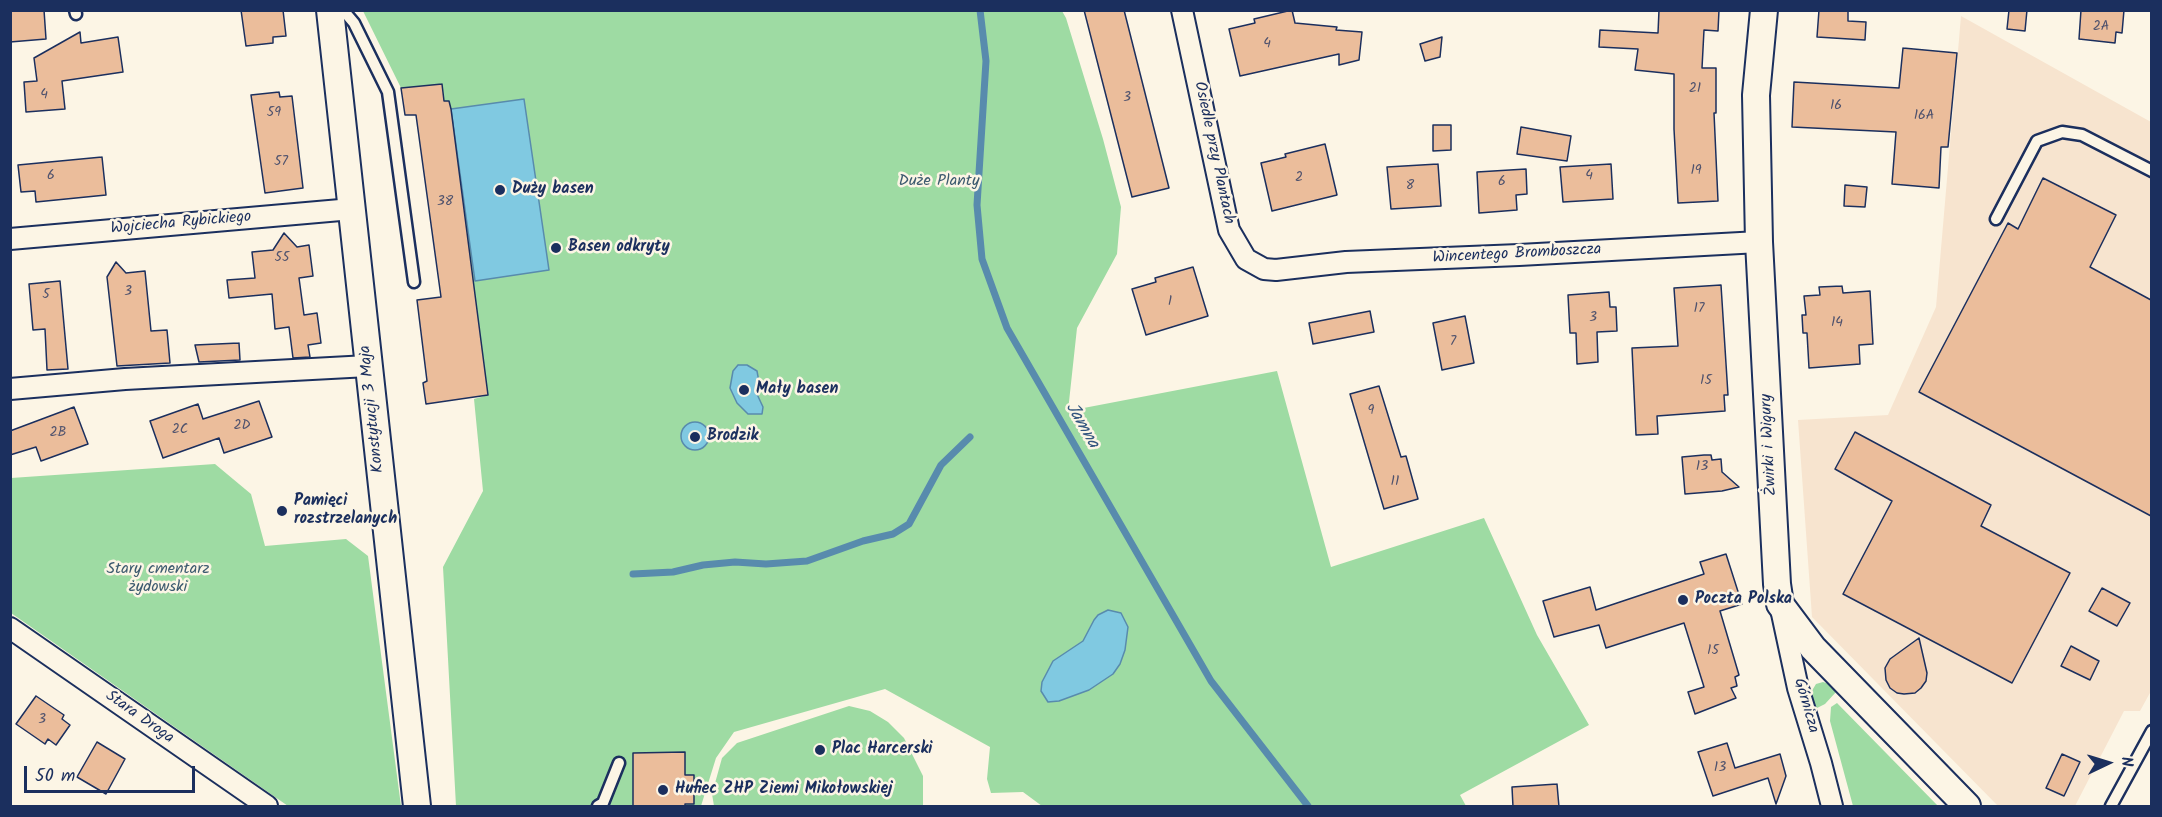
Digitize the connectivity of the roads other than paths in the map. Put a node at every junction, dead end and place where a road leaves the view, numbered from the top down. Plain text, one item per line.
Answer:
1 (330, 10) edge
2 (343, 10) edge
3 (1182, 10) edge
4 (1764, 10) edge
5 (2151, 171) edge
6 (352, 209) junction
7 (1996, 219) dead end
8 (10, 239) edge
9 (1759, 242) junction
10 (1276, 270) joint
11 (414, 282) dead end
12 (368, 366) junction
13 (10, 389) edge
14 (1780, 604) junction
15 (10, 628) edge
16 (2151, 731) edge
17 (619, 764) dead end
18 (267, 807) edge
19 (417, 807) edge
20 (598, 807) edge
21 (1832, 807) edge
22 (1967, 807) edge
23 (2111, 807) edge

1 - 6 street, Konstytucji 3 Maja
2 - 11 lane
3 - 10 street, Osiedle przy Plantach
4 - 9 street, Żwirki i Wigury
5 - 7 lane
6 - 8 street, Wojciecha Rybickiego
6 - 12 street, Konstytucji 3 Maja
9 - 10 street, Wincentego Bromboszcza
9 - 14 street, Żwirki i Wigury
12 - 13 street
12 - 19 street, Konstytucji 3 Maja
14 - 21 street, Górnicza
14 - 22 street
15 - 18 street, Stara Droga
16 - 23 lane
17 - 20 lane

